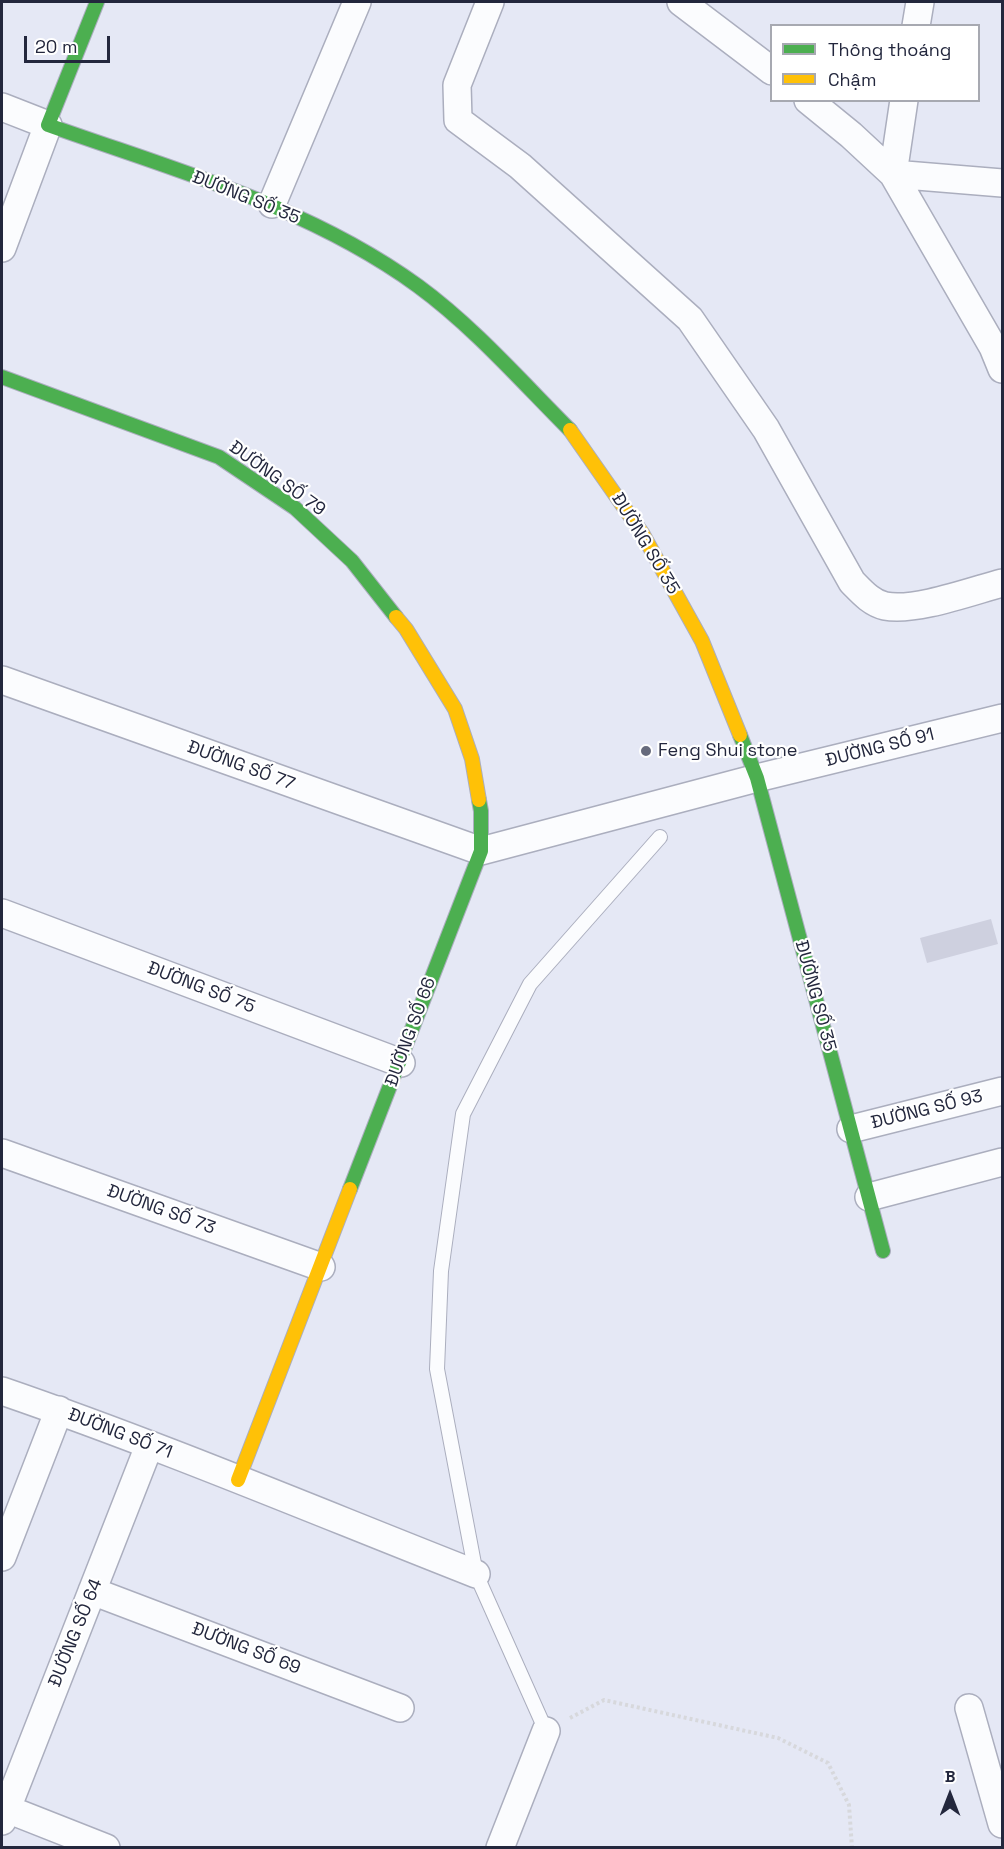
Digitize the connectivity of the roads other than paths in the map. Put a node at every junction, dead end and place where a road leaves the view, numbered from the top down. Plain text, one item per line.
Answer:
1 (97, 2) edge
2 (357, 2) edge
3 (490, 2) edge
4 (681, 2) edge
5 (920, 2) edge
6 (916, 24) edge
7 (770, 70) edge
8 (810, 102) edge
9 (904, 102) edge
10 (2, 107) edge
11 (48, 125) junction
12 (892, 174) junction
13 (1002, 183) edge
14 (272, 204) junction
15 (2, 248) edge
16 (999, 353) edge
17 (2, 377) edge
18 (1002, 583) edge
19 (2, 680) edge
20 (1002, 718) edge
21 (757, 778) junction
22 (660, 837) dead end
23 (481, 851) junction
24 (2, 913) edge
25 (401, 1063) junction
26 (1002, 1091) edge
27 (851, 1129) junction
28 (2, 1154) edge
29 (1002, 1162) edge
30 (869, 1197) junction
31 (883, 1251) dead end
32 (321, 1267) junction
33 (2, 1391) edge
34 (59, 1410) junction
35 (149, 1446) junction
36 (238, 1480) junction
37 (2, 1554) edge
38 (476, 1574) junction
39 (92, 1591) junction
40 (400, 1708) dead end
41 (969, 1708) dead end
42 (546, 1731) joint
43 (3, 1812) edge
44 (1002, 1824) edge
45 (106, 1848) edge
46 (500, 1848) edge

1 - 11 street
2 - 14 street
3 - 18 street
4 - 7 street
5 - 6 street
8 - 12 street
9 - 12 street
10 - 11 street
11 - 14 street, ĐƯỜNG SỐ 35
11 - 15 street
12 - 13 street
12 - 16 street
14 - 21 street, ĐƯỜNG SỐ 35
17 - 23 street, ĐƯỜNG SỐ 79
19 - 23 street, ĐƯỜNG SỐ 77
20 - 21 street, ĐƯỜNG SỐ 91
21 - 23 street
21 - 27 street, ĐƯỜNG SỐ 35
22 - 38 lane
23 - 25 street, ĐƯỜNG SỐ 66
24 - 25 street, ĐƯỜNG SỐ 75
25 - 32 street, ĐƯỜNG SỐ 66
26 - 27 street, ĐƯỜNG SỐ 93
27 - 30 street, ĐƯỜNG SỐ 35
28 - 32 street, ĐƯỜNG SỐ 73
29 - 30 street
30 - 31 street, ĐƯỜNG SỐ 35
32 - 36 street, ĐƯỜNG SỐ 66
33 - 34 street, ĐƯỜNG SỐ 71
34 - 35 street, ĐƯỜNG SỐ 71
34 - 37 street
35 - 36 street, ĐƯỜNG SỐ 71
35 - 39 street, ĐƯỜNG SỐ 64
36 - 38 street, ĐƯỜNG SỐ 71
38 - 42 lane
39 - 40 street, ĐƯỜNG SỐ 69
39 - 43 street, ĐƯỜNG SỐ 64
41 - 44 street
42 - 46 street
43 - 45 street

